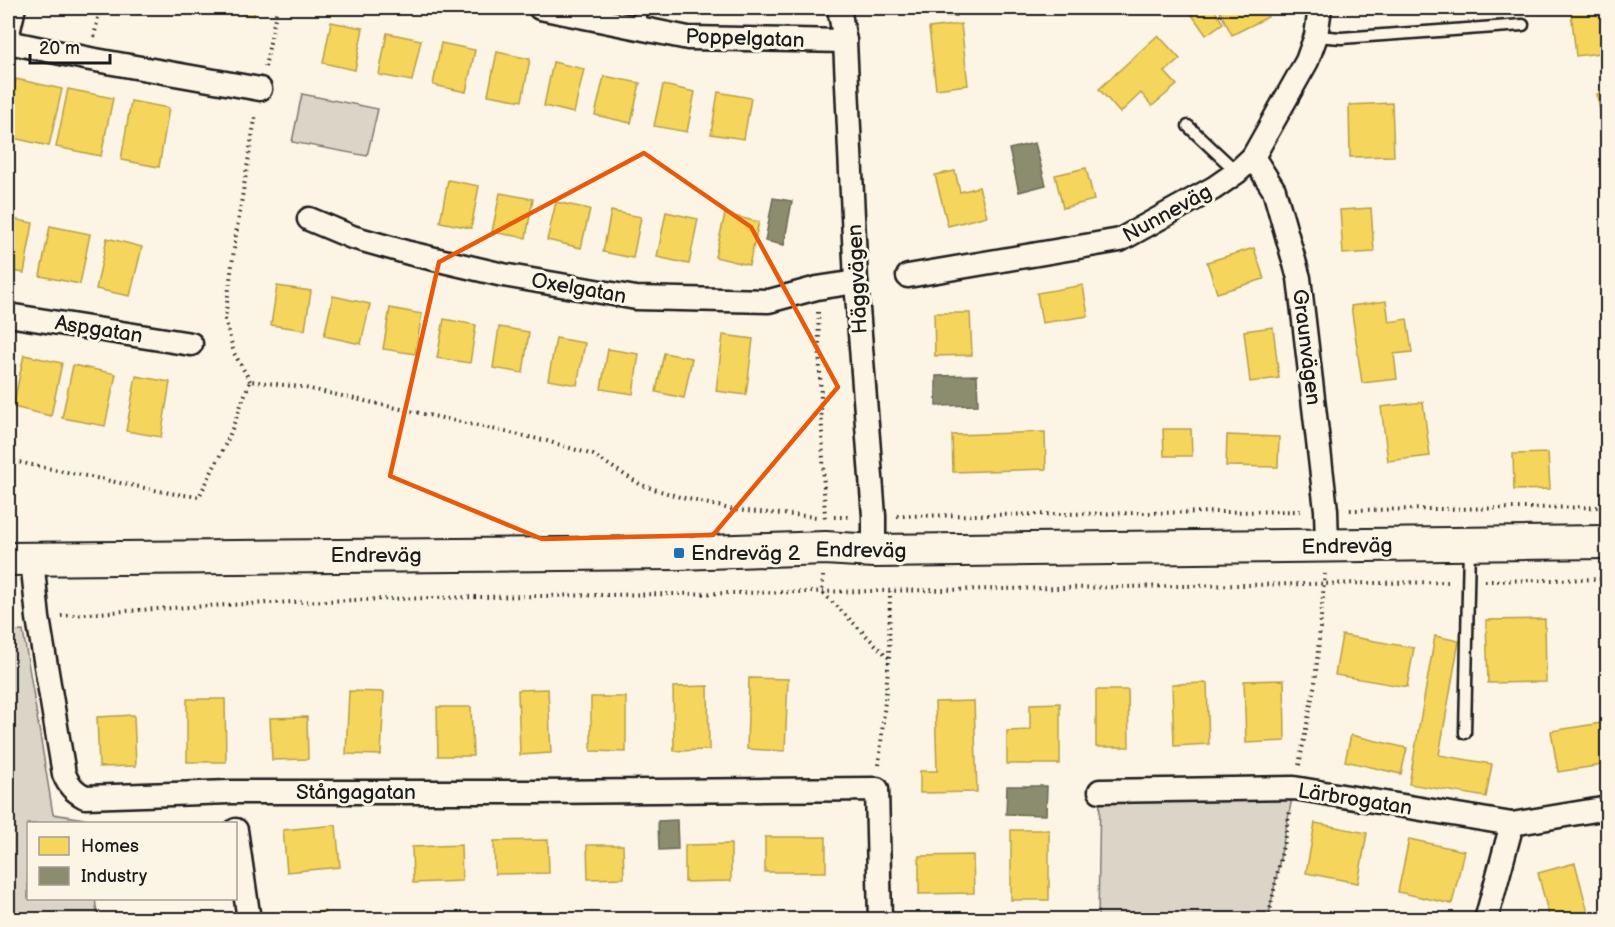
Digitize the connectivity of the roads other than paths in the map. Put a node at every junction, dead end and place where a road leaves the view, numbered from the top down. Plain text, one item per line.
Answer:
1 (20, 8) edge
2 (540, 8) edge
3 (839, 8) edge
4 (1320, 8) edge
5 (640, 18) edge
6 (1523, 25) dead end
7 (1316, 36) junction
8 (845, 41) junction
9 (10, 42) edge
10 (260, 89) road end
11 (1188, 126) dead end
12 (1245, 164) junction
13 (309, 219) dead end
14 (908, 276) dead end
15 (856, 282) junction
16 (8, 315) edge
17 (191, 344) dead end
18 (1608, 542) edge
19 (1469, 544) junction
20 (1327, 546) junction
21 (874, 551) junction
22 (20, 559) edge
23 (1465, 733) dead end
24 (1100, 791) dead end
25 (230, 792) junction
26 (1608, 808) edge
27 (235, 822) edge
28 (1512, 824) junction
29 (237, 837) edge
30 (249, 920) edge
31 (880, 920) edge
32 (1486, 920) edge

1 - 9 lane
2 - 5 street, Poppelgatan
3 - 8 street, Häggvägen
4 - 7 street, Nunneväg
5 - 8 street, Poppelgatan
6 - 7 lane
7 - 12 street, Nunneväg
8 - 15 street, Häggvägen
9 - 10 street
11 - 12 lane
12 - 14 street, Nunneväg
12 - 20 street, Graunvägen
13 - 15 street, Oxelgatan
15 - 21 street, Häggvägen
16 - 17 street, Aspgatan
18 - 19 main road, Endreväg
19 - 20 main road, Endreväg
19 - 23 lane
20 - 21 main road, Endreväg
21 - 22 main road, Endreväg
22 - 25 street, Stångagatan
24 - 28 street, Lärbrogatan
25 - 27 street
25 - 31 street, Stångagatan
26 - 28 street, Lärbrogatan
28 - 32 street
29 - 30 street

